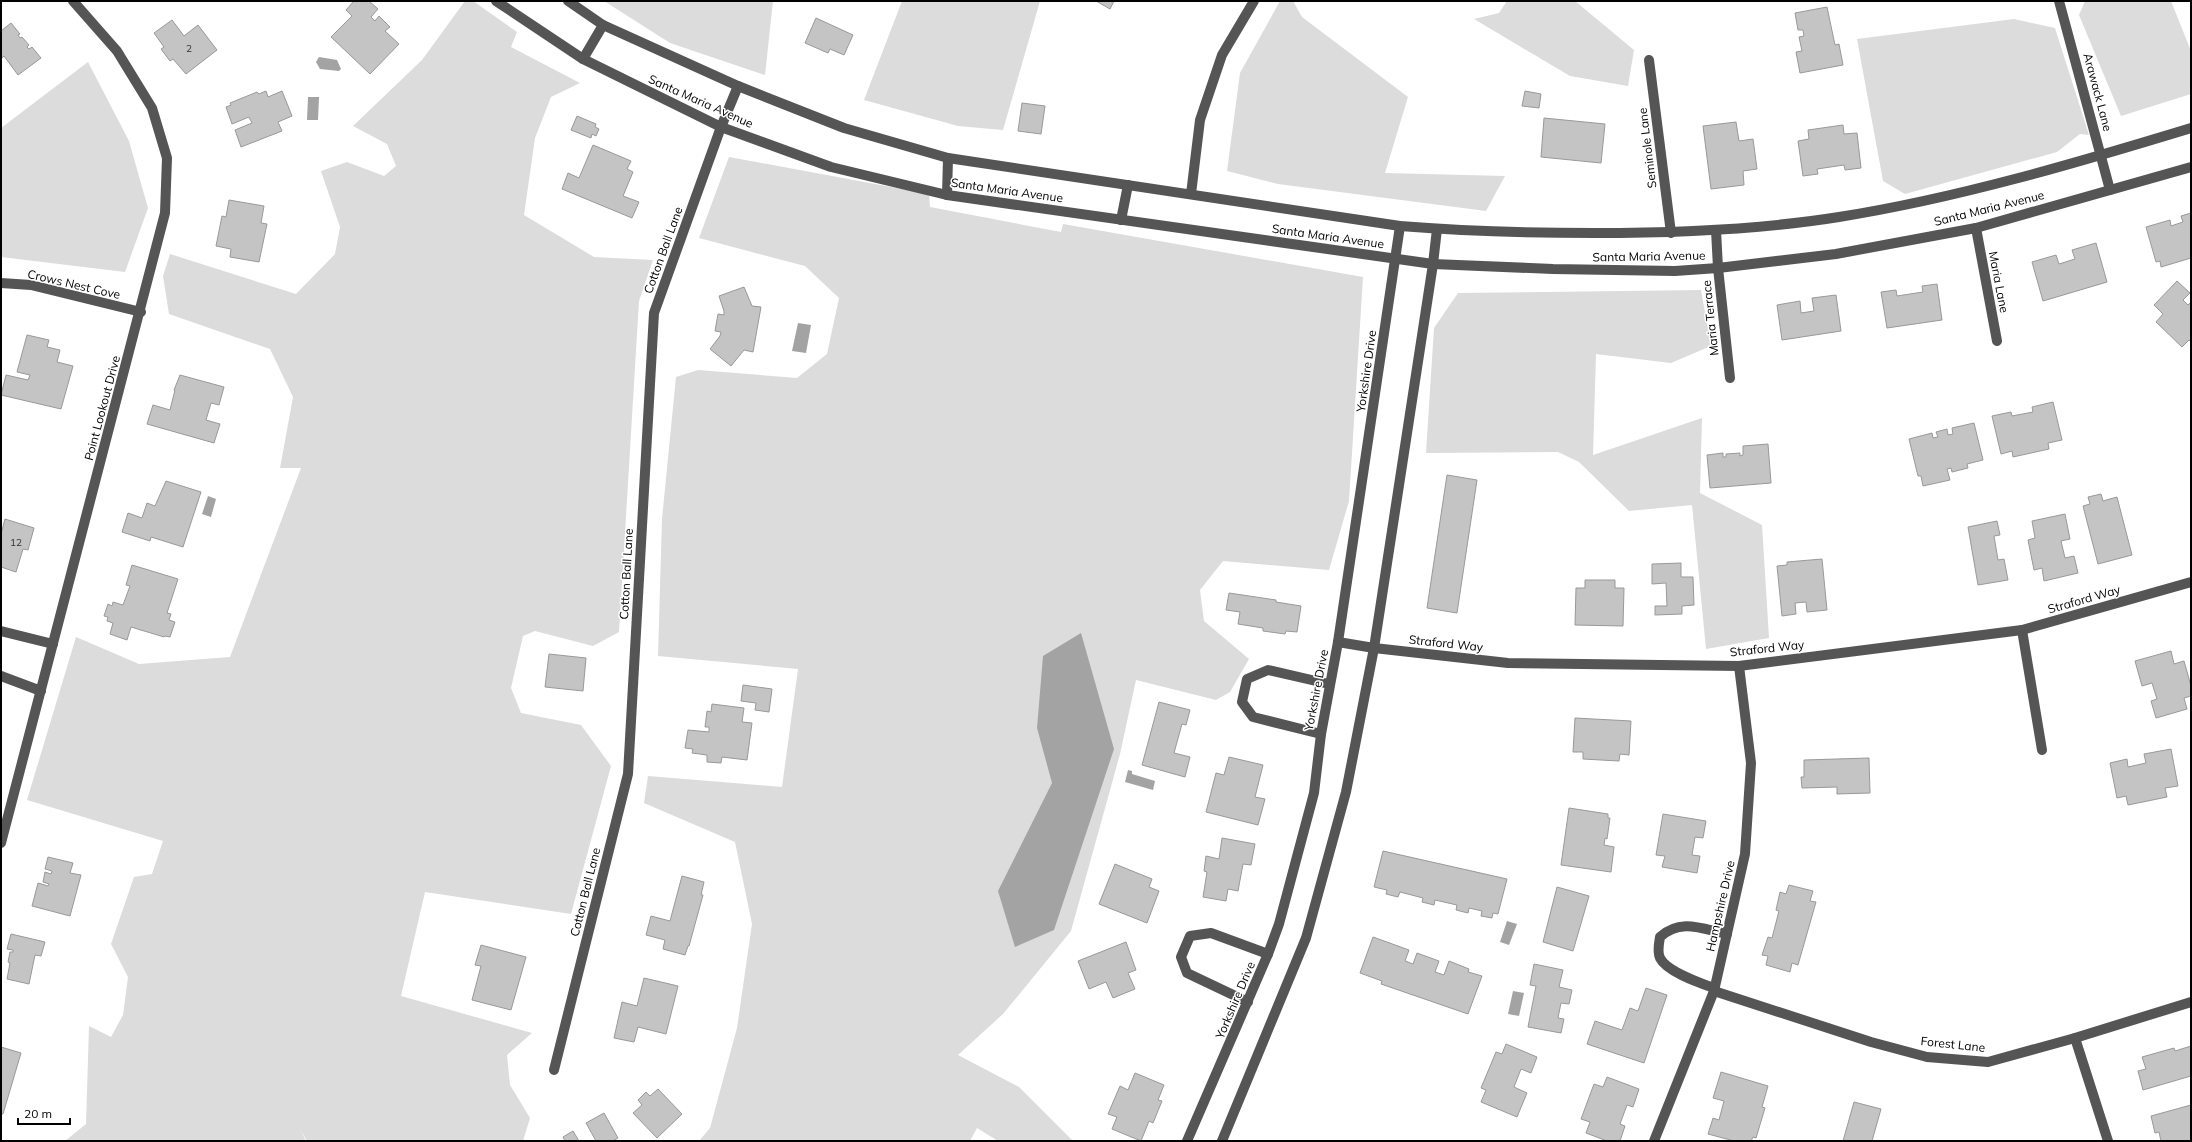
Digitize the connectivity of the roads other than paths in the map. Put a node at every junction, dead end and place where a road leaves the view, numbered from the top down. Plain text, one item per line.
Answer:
1 (73, 1) edge
2 (496, 1) edge
3 (568, 1) edge
4 (1254, 1) edge
5 (2059, 1) edge
6 (603, 25) junction
7 (583, 59) junction
8 (1649, 60) dead end
9 (738, 86) junction
10 (721, 127) junction
11 (2191, 128) edge
12 (2102, 156) junction
13 (948, 158) junction
14 (2191, 167) edge
15 (1128, 186) junction
16 (2110, 190) junction
17 (1191, 194) junction
18 (947, 195) junction
19 (1121, 220) junction
20 (1400, 226) junction
21 (1976, 228) junction
22 (1437, 229) junction
23 (1716, 230) junction
24 (1671, 233) junction
25 (1396, 259) junction
26 (1433, 264) junction
27 (1718, 268) junction
28 (1, 283) edge
29 (141, 312) junction
30 (1997, 342) dead end
31 (1730, 378) dead end
32 (2191, 582) edge
33 (2022, 630) junction
34 (1, 631) edge
35 (1338, 642) junction
36 (53, 644) junction
37 (1374, 648) junction
38 (1739, 666) junction
39 (1, 676) edge
40 (1329, 684) junction
41 (41, 691) junction
42 (1321, 734) junction
43 (2042, 750) dead end
44 (1, 843) edge
45 (1727, 934) junction
46 (1268, 954) junction
47 (1714, 990) junction
48 (1248, 1002) junction
49 (2191, 1002) edge
50 (2075, 1038) junction
51 (554, 1070) dead end
52 (1187, 1141) edge
53 (1222, 1141) edge
54 (1654, 1141) edge
55 (2108, 1141) edge

1 - 29 street, Point Lookout Drive
2 - 7 street, Santa Maria Avenue
3 - 6 street, Santa Maria Avenue
4 - 17 street
5 - 12 street, Arawack Lane
6 - 7 street
6 - 9 street, Santa Maria Avenue
7 - 10 street, Santa Maria Avenue
8 - 24 street, Seminole Lane
9 - 10 street, Cotton Ball Lane
9 - 13 street, Santa Maria Avenue
10 - 18 street, Santa Maria Avenue
10 - 51 street, Cotton Ball Lane
11 - 12 street, Santa Maria Avenue
12 - 16 street, Arawack Lane
12 - 23 street, Santa Maria Avenue
13 - 15 street, Santa Maria Avenue
13 - 18 street
14 - 16 street, Santa Maria Avenue
15 - 17 street, Santa Maria Avenue
15 - 19 street
16 - 21 street, Santa Maria Avenue
17 - 20 street, Santa Maria Avenue
18 - 19 street, Santa Maria Avenue
19 - 25 street, Santa Maria Avenue
20 - 22 street, Santa Maria Avenue
20 - 25 street, Yorkshire Drive
21 - 27 street, Santa Maria Avenue
21 - 30 street, Maria Lane
22 - 24 street, Santa Maria Avenue
22 - 26 street
23 - 24 street, Santa Maria Avenue
23 - 27 street, Maria Terrace
25 - 26 street, Santa Maria Avenue
25 - 35 street, Yorkshire Drive
26 - 27 street, Santa Maria Avenue
26 - 37 street
27 - 31 street, Maria Terrace
28 - 29 street, Crows Nest Cove
29 - 36 street, Point Lookout Drive
32 - 33 street, Straford Way
33 - 38 street, Straford Way
33 - 43 street
34 - 36 street
35 - 37 street, Straford Way
35 - 40 street, Yorkshire Drive
36 - 41 street, Point Lookout Drive
37 - 38 street, Straford Way
37 - 53 street
38 - 45 street, Hampshire Drive
39 - 41 street
40 - 42 street, Yorkshire Drive
40 - 42 street
41 - 44 street, Point Lookout Drive
42 - 46 street, Yorkshire Drive
45 - 47 street, Hampshire Drive
45 - 47 street, Forest Lane
46 - 48 street, Yorkshire Drive
46 - 48 street
47 - 50 street, Forest Lane
47 - 54 street, Hampshire Drive
48 - 52 street, Yorkshire Drive
49 - 50 street, Forest Lane
50 - 55 street

